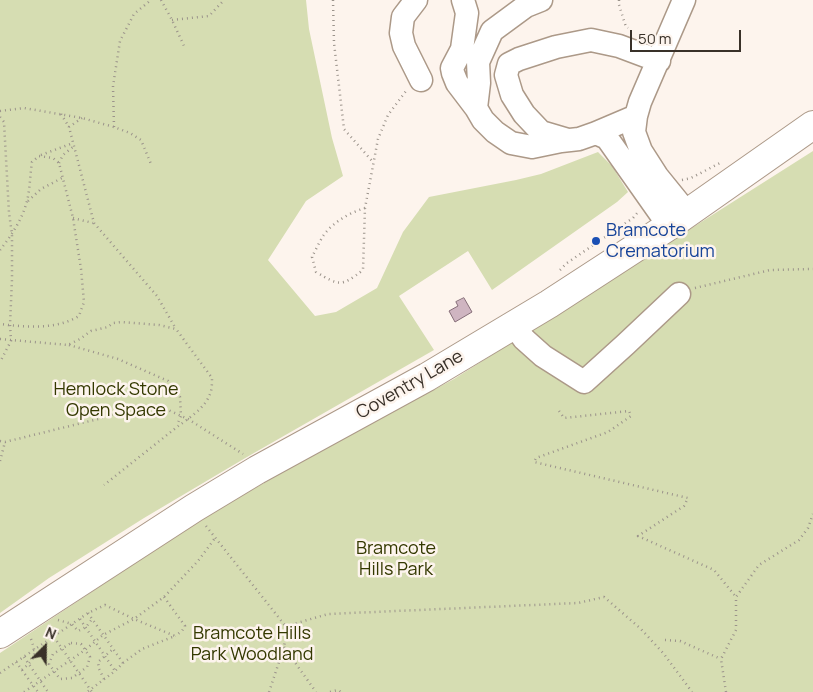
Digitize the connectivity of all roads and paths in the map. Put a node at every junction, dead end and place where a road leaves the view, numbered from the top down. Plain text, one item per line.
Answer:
1 (151, 0) edge
2 (161, 0) edge
3 (224, 0) edge
4 (333, 0) edge
5 (416, 0) edge
6 (463, 0) edge
7 (542, 0) edge
8 (619, 0) edge
9 (684, 0) edge
10 (510, 8) edge
11 (172, 20) junction
12 (634, 31) dead end
13 (184, 46) dead end
14 (659, 61) junction
15 (421, 80) joint
16 (476, 108) junction
17 (0, 111) edge
18 (60, 114) junction
19 (636, 116) junction
20 (0, 117) edge
21 (82, 118) junction
22 (813, 125) edge
23 (68, 127) junction
24 (114, 127) junction
25 (596, 133) junction
26 (568, 140) junction
27 (73, 145) junction
28 (39, 156) junction
29 (59, 163) junction
30 (374, 163) junction
31 (151, 164) dead end
32 (63, 178) junction
33 (26, 202) junction
34 (365, 208) junction
35 (73, 218) junction
36 (678, 219) junction
37 (94, 223) junction
38 (12, 234) junction
39 (0, 250) edge
40 (813, 269) edge
41 (679, 294) joint
42 (0, 324) edge
43 (10, 325) junction
44 (514, 325) junction
45 (176, 330) junction
46 (0, 340) edge
47 (11, 341) junction
48 (68, 345) junction
49 (0, 362) edge
50 (559, 411) dead end
51 (181, 416) junction
52 (188, 419) junction
53 (177, 426) junction
54 (0, 441) edge
55 (5, 442) junction
56 (0, 460) edge
57 (257, 470) junction
58 (104, 486) dead end
59 (813, 514) edge
60 (203, 522) dead end
61 (215, 538) junction
62 (164, 597) junction
63 (736, 597) junction
64 (88, 613) junction
65 (80, 619) junction
66 (92, 619) junction
67 (134, 619) junction
68 (52, 620) dead end
69 (72, 624) junction
70 (86, 627) junction
71 (287, 628) junction
72 (0, 634) edge
73 (33, 635) dead end
74 (103, 635) junction
75 (175, 636) junction
76 (54, 637) junction
77 (665, 640) dead end
78 (96, 642) junction
79 (284, 647) junction
80 (62, 648) junction
81 (35, 649) junction
82 (114, 649) junction
83 (85, 650) junction
84 (106, 656) junction
85 (24, 657) junction
86 (721, 659) junction
87 (71, 660) junction
88 (16, 662) junction
89 (123, 663) junction
90 (28, 664) junction
91 (22, 670) junction
92 (54, 671) junction
93 (115, 671) junction
94 (0, 673) edge
95 (79, 673) junction
96 (104, 680) junction
97 (40, 681) junction
98 (33, 686) junction
99 (91, 691) edge
100 (24, 692) edge
101 (38, 692) edge
102 (48, 692) edge
103 (87, 692) edge
104 (269, 692) edge
105 (316, 692) edge
106 (330, 692) edge
107 (341, 692) edge
108 (692, 692) edge
109 (726, 692) edge

1 - 24 path
2 - 11 path
3 - 11 path
4 - 30 path
5 - 15 lane
6 - 16 lane
7 - 10 lane
8 - 12 path
9 - 14 lane
10 - 16 lane
11 - 13 path
14 - 19 lane
14 - 26 lane
15 - 30 path
16 - 26 lane
17 - 18 path
18 - 21 path
18 - 23 path
19 - 25 lane
19 - 36 lane
20 - 38 path
21 - 23 path
21 - 24 path
22 - 36 main road, Coventry Lane
23 - 27 path
24 - 31 path
25 - 26 lane
25 - 36 lane
27 - 28 path
27 - 29 path
27 - 37 path
28 - 29 path
28 - 33 path
29 - 32 path
30 - 34 path
32 - 33 path
32 - 35 path
33 - 38 path
34 - 34 path
35 - 37 path
35 - 43 path
36 - 44 main road, Coventry Lane
37 - 45 path
38 - 39 path
38 - 43 path
40 - 41 path
41 - 44 lane
42 - 43 path
43 - 47 path
44 - 57 main road, Coventry Lane
45 - 48 path
45 - 52 path
46 - 47 path
47 - 48 path
47 - 49 path
48 - 51 path
50 - 63 path
51 - 52 path
51 - 53 path
51 - 55 path
52 - 53 path
52 - 57 path
53 - 58 path
54 - 55 path
55 - 56 path
57 - 72 main road, Coventry Lane
59 - 63 path
60 - 61 path
61 - 62 path
61 - 71 path
62 - 67 path
62 - 75 path
63 - 86 path
64 - 65 path
64 - 66 path
64 - 67 path
65 - 69 path
65 - 70 path
66 - 70 path
66 - 74 path
67 - 74 path
67 - 75 path
68 - 69 path
69 - 70 path
69 - 76 path
70 - 78 path
71 - 79 path
71 - 108 path
73 - 81 path
74 - 78 path
74 - 82 path
75 - 89 path
76 - 80 path
76 - 81 path
77 - 86 path
78 - 83 path
78 - 84 path
79 - 104 path
79 - 105 path
80 - 83 path
80 - 87 path
80 - 92 path
81 - 85 path
81 - 90 path
82 - 84 path
82 - 89 path
83 - 87 path
83 - 95 path
84 - 93 path
84 - 96 path
85 - 88 path
85 - 90 path
86 - 109 path
87 - 92 path
87 - 95 path
88 - 91 path
88 - 94 path
89 - 93 path
90 - 91 path
90 - 97 path
91 - 98 path
92 - 95 path
92 - 97 path
93 - 96 path
95 - 99 path
96 - 99 path
97 - 98 path
97 - 102 path
98 - 100 path
98 - 101 path
99 - 103 path
106 - 107 path

